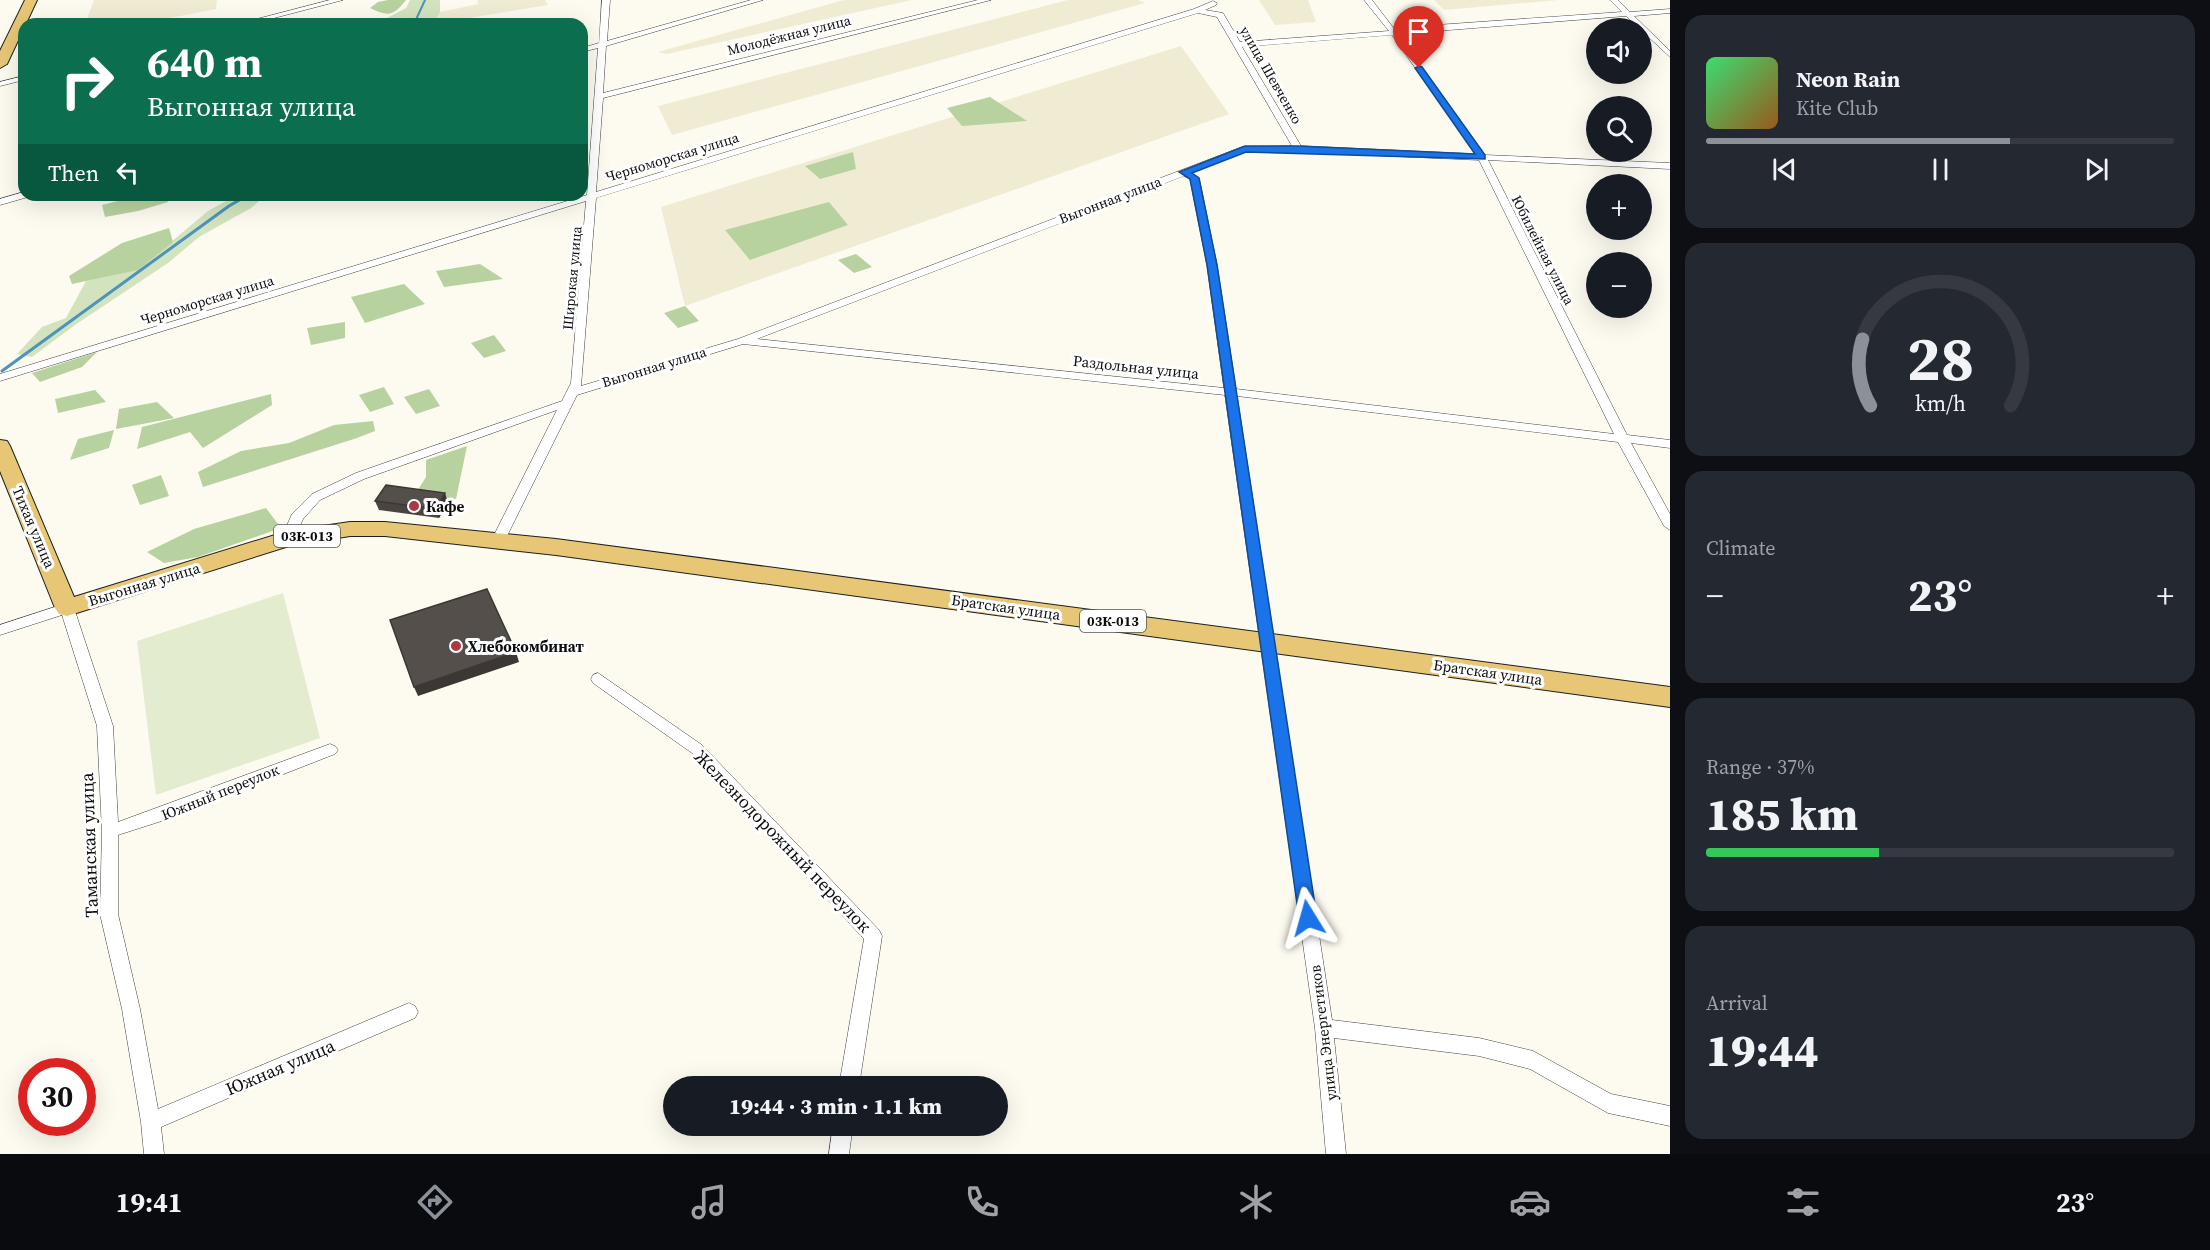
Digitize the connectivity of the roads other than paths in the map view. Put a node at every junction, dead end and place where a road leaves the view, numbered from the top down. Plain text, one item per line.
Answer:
1 (31, 0) edge
2 (339, 0) edge
3 (606, 0) edge
4 (759, 0) edge
5 (987, 0) edge
6 (1368, 0) edge
7 (1614, 0) edge
8 (975, 1) edge
9 (1212, 1) edge
10 (1199, 11) junction
11 (1670, 11) edge
12 (279, 12) junction
13 (1627, 13) junction
14 (1220, 15) junction
15 (22, 18) edge
16 (260, 18) edge
17 (278, 18) edge
18 (18, 27) edge
19 (1394, 33) junction
20 (602, 45) junction
21 (1237, 45) junction
22 (588, 48) edge
23 (1670, 55) edge
24 (0, 64) edge
25 (18, 80) edge
26 (0, 84) edge
27 (598, 97) junction
28 (1298, 149) junction
29 (1482, 157) junction
30 (1670, 166) edge
31 (1184, 172) junction
32 (592, 195) junction
33 (588, 196) edge
34 (18, 197) edge
35 (0, 201) edge
36 (573, 201) edge
37 (742, 341) junction
38 (0, 378) edge
39 (1229, 392) junction
40 (571, 397) junction
41 (1623, 439) junction
42 (1670, 444) edge
43 (0, 446) edge
44 (1670, 526) edge
45 (288, 539) junction
46 (498, 541) junction
47 (556, 548) joint
48 (67, 608) junction
49 (0, 630) edge
50 (1268, 642) junction
51 (598, 679) dead end
52 (1670, 697) edge
53 (330, 750) dead end
54 (110, 831) junction
55 (409, 1012) dead end
56 (1324, 1028) junction
57 (851, 1076) edge
58 (1670, 1116) edge
59 (151, 1122) junction
60 (841, 1136) edge
61 (154, 1154) edge
62 (839, 1154) edge
63 (1336, 1154) edge

1 - 15 main road
2 - 12 street
3 - 20 street, Широкая улица
4 - 20 street
5 - 8 street, Молодёжная улица
6 - 19 street, Юбилейная улица
7 - 13 street
8 - 27 street, Молодёжная улица
9 - 10 street, Черноморская улица
9 - 14 street, улица Шевченко
10 - 14 street
10 - 32 street, Черноморская улица
11 - 13 street
12 - 16 street
12 - 17 street
13 - 19 street
13 - 23 street
14 - 21 street, улица Шевченко
18 - 24 main road
19 - 21 street
19 - 29 street, Юбилейная улица
20 - 22 street
20 - 27 street, Широкая улица
21 - 28 street, улица Шевченко
25 - 26 street
27 - 32 street, Широкая улица
28 - 29 street, Выгонная улица
28 - 31 street, Выгонная улица
29 - 30 street, Выгонная улица
29 - 41 street, Юбилейная улица
31 - 37 street, Выгонная улица
31 - 39 street, улица Энергетиков
32 - 33 street, Черноморская улица
32 - 40 street, Широкая улица
34 - 35 street
36 - 38 street, Черноморская улица
37 - 39 street, Раздольная улица
37 - 40 street, Выгонная улица
39 - 41 street, Раздольная улица
39 - 50 street, улица Энергетиков
40 - 45 street, Выгонная улица
40 - 46 street, Широкая улица
41 - 42 street, Раздольная улица
41 - 44 street, Юбилейная улица
43 - 48 main road, Тихая улица
45 - 46 main road, Выгонная улица / 03К-013
45 - 48 main road, Выгонная улица / 03К-013
46 - 47 main road, Выгонная улица / 03К-013
47 - 50 main road, Братская улица / 03К-013
48 - 49 street, Выгонная улица
48 - 54 street, Таманская улица
50 - 52 main road, Братская улица / 03К-013
50 - 56 street, улица Энергетиков
51 - 57 street, Железнодорожный переулок
53 - 54 street, Южный переулок
54 - 59 street, Таманская улица
55 - 59 street, Южная улица
56 - 58 street
56 - 63 street, улица Энергетиков
59 - 61 street, Таманская улица
60 - 62 street

